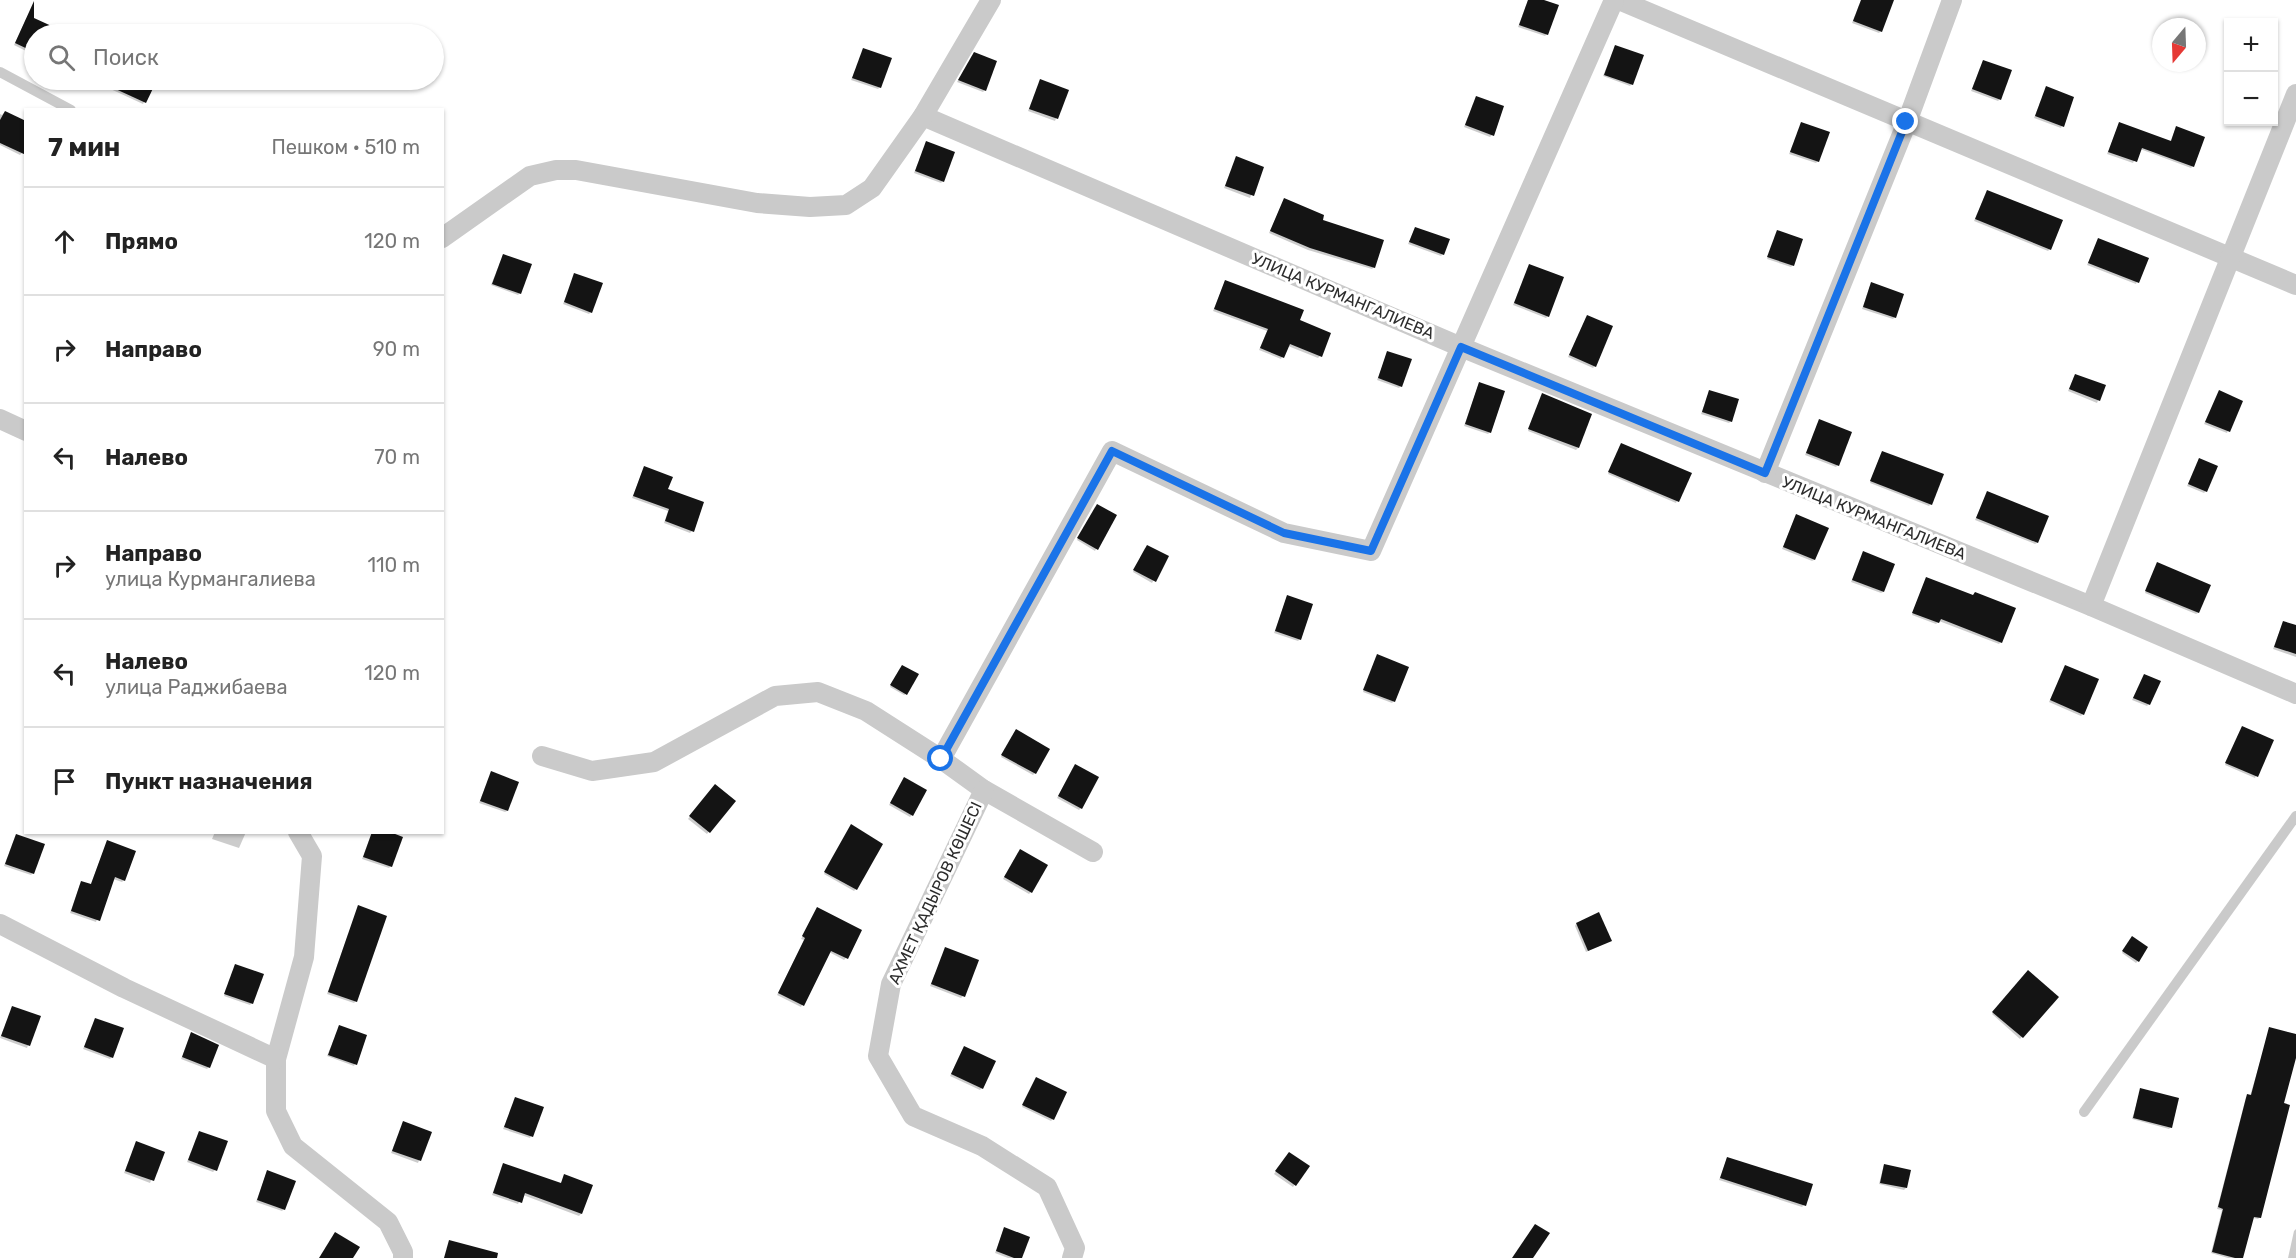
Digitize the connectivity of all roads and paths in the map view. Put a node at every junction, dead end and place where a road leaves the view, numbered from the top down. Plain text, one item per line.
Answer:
1 (991, 0) edge
2 (1614, 0) edge
3 (1620, 0) edge
4 (1952, 0) edge
5 (0, 72) edge
6 (24, 85) edge
7 (34, 90) edge
8 (2296, 94) edge
9 (67, 108) edge
10 (923, 116) junction
11 (1906, 122) junction
12 (444, 237) edge
13 (2230, 258) junction
14 (2296, 285) edge
15 (1461, 347) junction
16 (0, 419) edge
17 (24, 430) edge
18 (1765, 473) junction
19 (2091, 606) junction
20 (2296, 694) edge
21 (542, 756) dead end
22 (941, 759) junction
23 (984, 790) junction
24 (2296, 816) edge
25 (299, 834) edge
26 (1093, 852) dead end
27 (0, 924) edge
28 (276, 1059) junction
29 (2084, 1112) dead end
30 (403, 1258) edge
31 (1072, 1258) edge

1 - 10 street
2 - 15 street
3 - 11 street
4 - 11 street
5 - 6 lane
7 - 9 lane
8 - 13 street
10 - 12 street
10 - 15 street, УЛИЦА КУРМАНГАЛИЕВА
11 - 13 street
11 - 18 street
13 - 14 street
13 - 19 street
15 - 18 street, УЛИЦА КУРМАНГАЛИЕВА
15 - 22 street
16 - 17 street
18 - 19 street, УЛИЦА КУРМАНГАЛИЕВА
19 - 20 street, УЛИЦА КУРМАНГАЛИЕВА
21 - 22 street
22 - 23 street
23 - 26 street
23 - 31 street, АХМЕТ ҚАДЫРОВ КӨШЕСІ
24 - 29 lane
25 - 28 street
27 - 28 street
28 - 30 street

